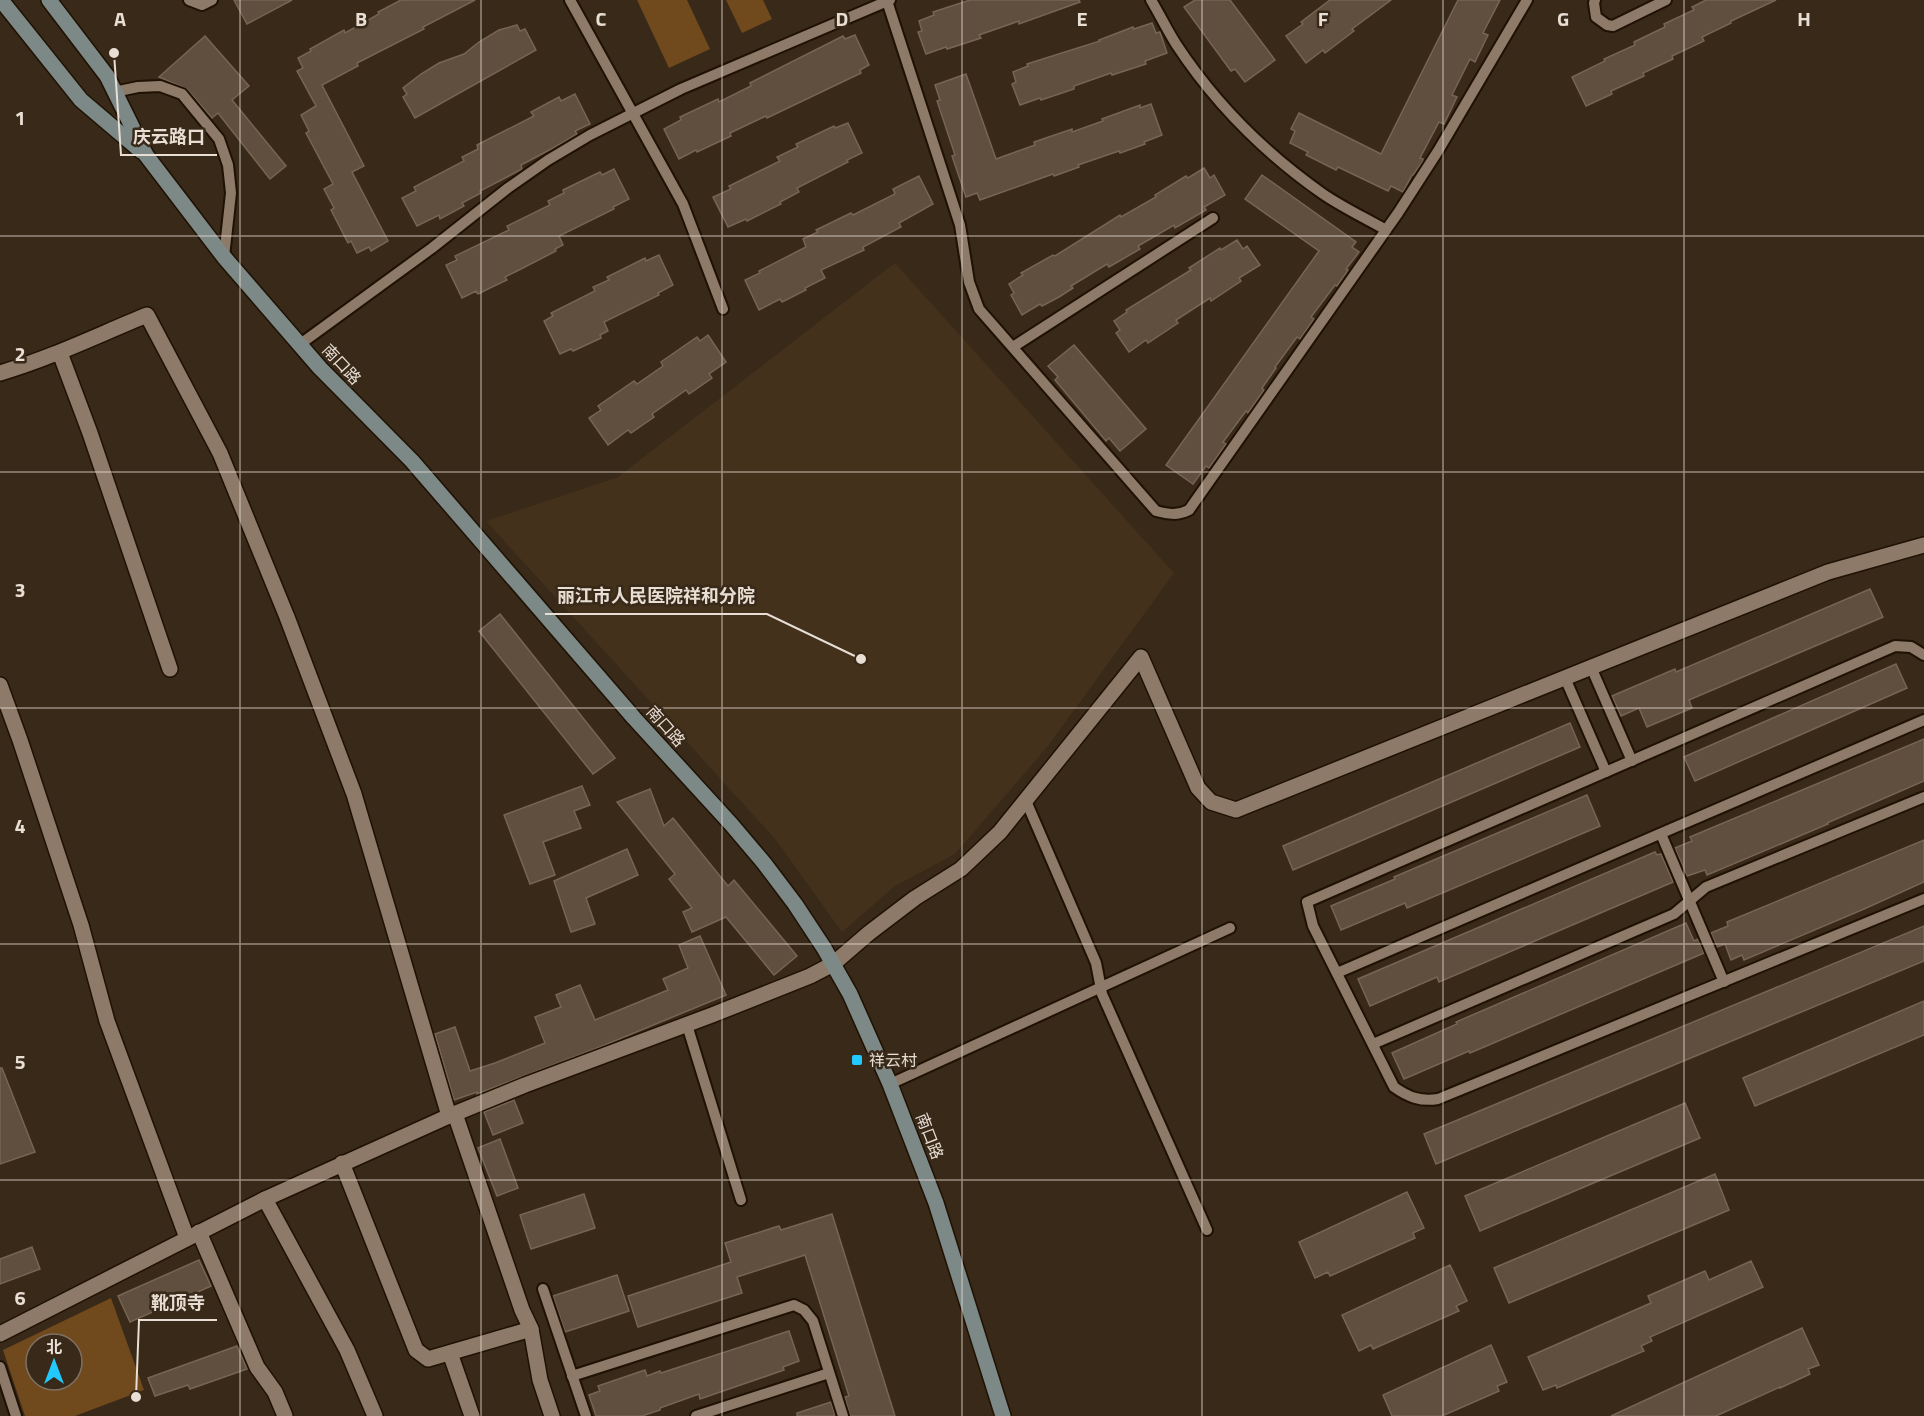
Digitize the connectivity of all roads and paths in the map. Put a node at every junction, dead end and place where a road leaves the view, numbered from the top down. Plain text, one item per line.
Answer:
1 (1, 0) edge
2 (49, 0) edge
3 (189, 0) edge
4 (212, 0) edge
5 (570, 0) edge
6 (1152, 0) edge
7 (1527, 0) edge
8 (1595, 0) edge
9 (1666, 0) edge
10 (889, 1) edge
11 (114, 92) junction
12 (632, 112) junction
13 (146, 154) junction
14 (1213, 218) dead end
15 (1386, 230) junction
16 (224, 257) junction
17 (723, 309) dead end
18 (299, 345) junction
19 (1013, 347) junction
20 (60, 353) junction
21 (0, 373) edge
22 (1924, 545) edge
23 (1924, 655) edge
24 (1591, 667) junction
25 (170, 669) dead end
26 (1565, 678) junction
27 (0, 685) edge
28 (1924, 720) edge
29 (1632, 761) junction
30 (1606, 772) junction
31 (1924, 797) edge
32 (1026, 801) junction
33 (1661, 834) junction
34 (1924, 899) edge
35 (1689, 901) junction
36 (1230, 928) dead end
37 (833, 964) junction
38 (1337, 973) junction
39 (1724, 982) junction
40 (1101, 987) junction
41 (687, 1025) junction
42 (1373, 1044) junction
43 (890, 1084) junction
44 (452, 1115) junction
45 (342, 1164) junction
46 (264, 1199) junction
47 (741, 1200) dead end
48 (1207, 1230) dead end
49 (193, 1235) junction
50 (543, 1288) dead end
51 (531, 1329) junction
52 (0, 1334) edge
53 (450, 1353) junction
54 (0, 1367) edge
55 (830, 1373) junction
56 (572, 1376) junction
57 (16, 1416) edge
58 (285, 1416) edge
59 (375, 1416) edge
60 (472, 1416) edge
61 (552, 1416) edge
62 (586, 1416) edge
63 (696, 1416) edge
64 (843, 1416) edge
65 (1003, 1416) edge

1 - 13 main road, 南口路
2 - 11 main road, 南口路
3 - 4 lane
5 - 12 lane
6 - 15 lane
7 - 15 lane
8 - 9 lane
10 - 12 lane
10 - 19 lane
11 - 13 main road, 南口路
11 - 16 lane
12 - 17 lane
12 - 18 lane
13 - 16 main road, 南口路
14 - 19 lane
15 - 19 lane
16 - 18 main road, 南口路
18 - 37 main road, 南口路
20 - 21 street
20 - 25 street
20 - 44 street
22 - 24 street
23 - 29 lane
24 - 26 street
24 - 29 lane
26 - 30 lane
26 - 32 street
27 - 49 street
28 - 33 lane
29 - 30 lane
30 - 38 lane
31 - 35 lane
32 - 37 street
32 - 40 lane
33 - 35 lane
33 - 38 lane
34 - 39 lane
35 - 39 lane
35 - 42 lane
36 - 40 lane
37 - 41 street
37 - 43 main road, 南口路
38 - 42 lane
39 - 42 lane
40 - 43 lane
40 - 48 lane
41 - 44 street
41 - 47 lane
43 - 65 main road, 南口路
44 - 45 street
44 - 51 street
45 - 46 street
45 - 53 street
46 - 49 street
46 - 59 street
49 - 52 street
49 - 58 street
50 - 56 lane
51 - 53 street
51 - 61 street
53 - 60 street
54 - 57 lane
55 - 56 lane
55 - 63 lane
55 - 64 lane
56 - 62 lane

